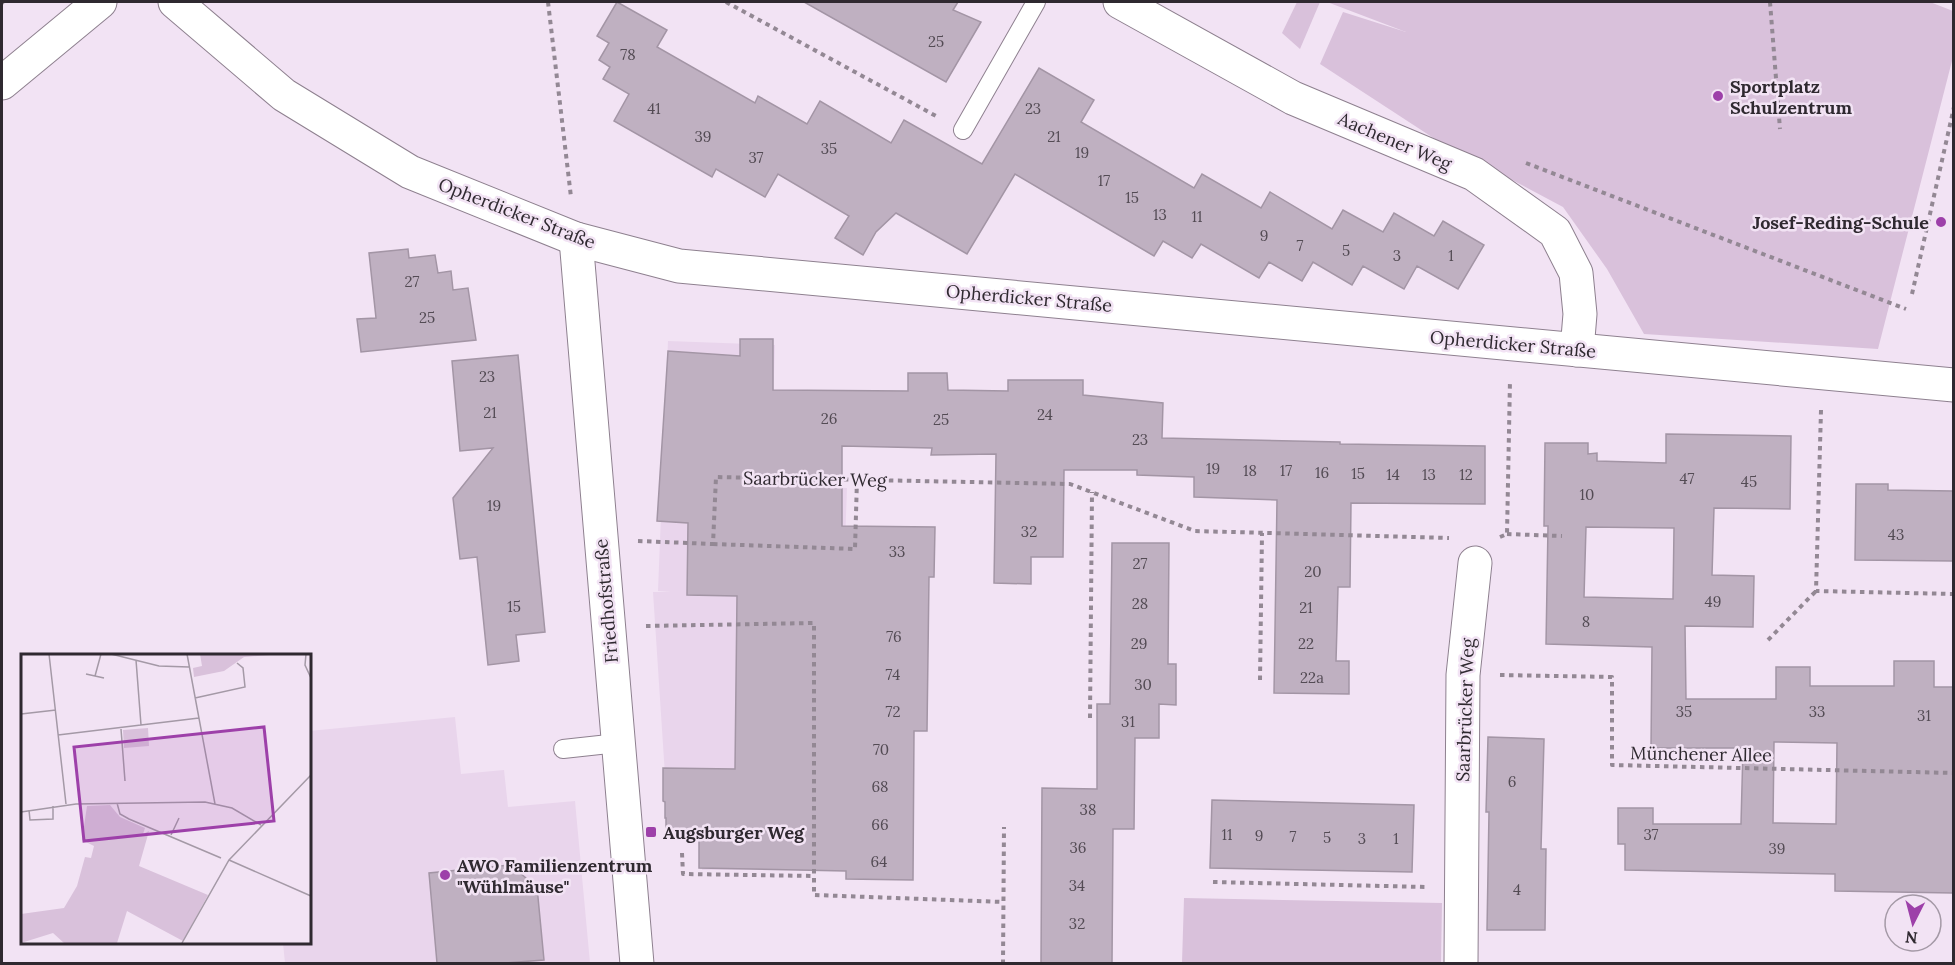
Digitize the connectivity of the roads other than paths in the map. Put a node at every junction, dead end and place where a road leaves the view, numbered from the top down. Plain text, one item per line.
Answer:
1 (100, 2) edge
2 (175, 2) edge
3 (1036, 2) edge
4 (1120, 2) edge
5 (2, 83) edge
6 (963, 130) road end
7 (576, 239) junction
8 (1577, 350) junction
9 (1953, 386) edge
10 (1467, 551) road end
11 (618, 743) junction
12 (564, 749) dead end
13 (637, 963) edge
14 (1461, 963) edge

1 - 5 street
2 - 7 street, Opherdicker Straße
3 - 6 lane
4 - 8 street, Aachener Weg
7 - 8 street, Opherdicker Straße
7 - 11 street, Friedhofstraße
8 - 9 street, Opherdicker Straße
10 - 14 street, Saarbrücker Weg
11 - 12 lane
11 - 13 street, Friedhofstraße

